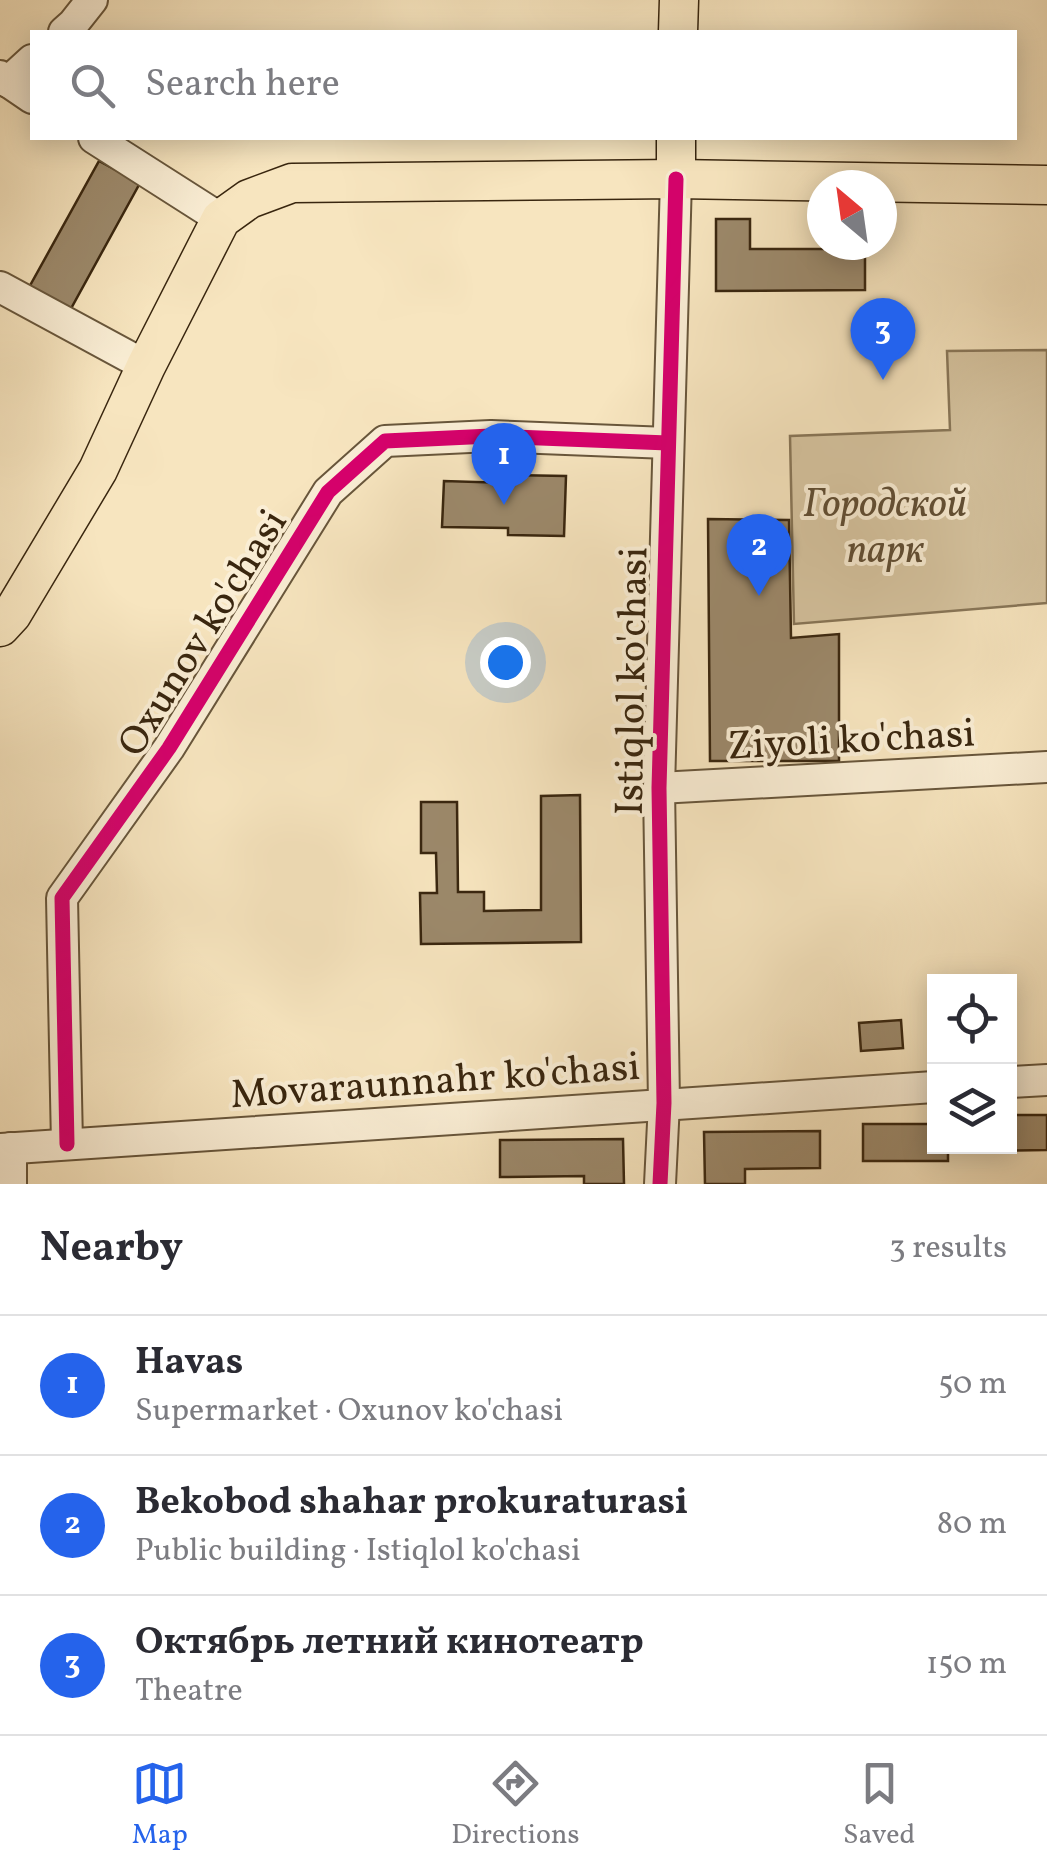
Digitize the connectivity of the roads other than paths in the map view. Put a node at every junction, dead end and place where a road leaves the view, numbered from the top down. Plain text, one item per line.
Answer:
1 (92, 0) edge
2 (679, 0) edge
3 (66, 30) edge
4 (678, 30) edge
5 (30, 63) edge
6 (13, 85) edge
7 (97, 140) edge
8 (676, 140) edge
9 (676, 179) junction
10 (1047, 184) edge
11 (221, 219) junction
12 (0, 286) edge
13 (146, 366) junction
14 (668, 443) junction
15 (4, 616) edge
16 (1047, 767) edge
17 (659, 788) junction
18 (1047, 1080) edge
19 (1017, 1082) edge
20 (927, 1087) edge
21 (664, 1103) junction
22 (67, 1144) junction
23 (6, 1148) edge
24 (11, 1184) edge
25 (660, 1184) edge

1 - 3 street
2 - 4 main road
5 - 6 street
7 - 11 street
8 - 9 main road, Istiqlol ko'chasi
9 - 10 main road
9 - 11 main road
9 - 14 street, Istiqlol ko'chasi
11 - 13 main road
12 - 13 street
13 - 15 main road
14 - 17 street, Istiqlol ko'chasi
14 - 22 street, Oxunov ko'chasi
16 - 17 street, Ziyoli ko'chasi
17 - 21 street, Istiqlol ko'chasi
18 - 19 street
20 - 21 street, Movaraunnahr ko'chasi
21 - 22 street, Movaraunnahr ko'chasi
21 - 25 street, Istiqlol ko'chasi
22 - 23 street, Movaraunnahr ko'chasi
23 - 24 street

